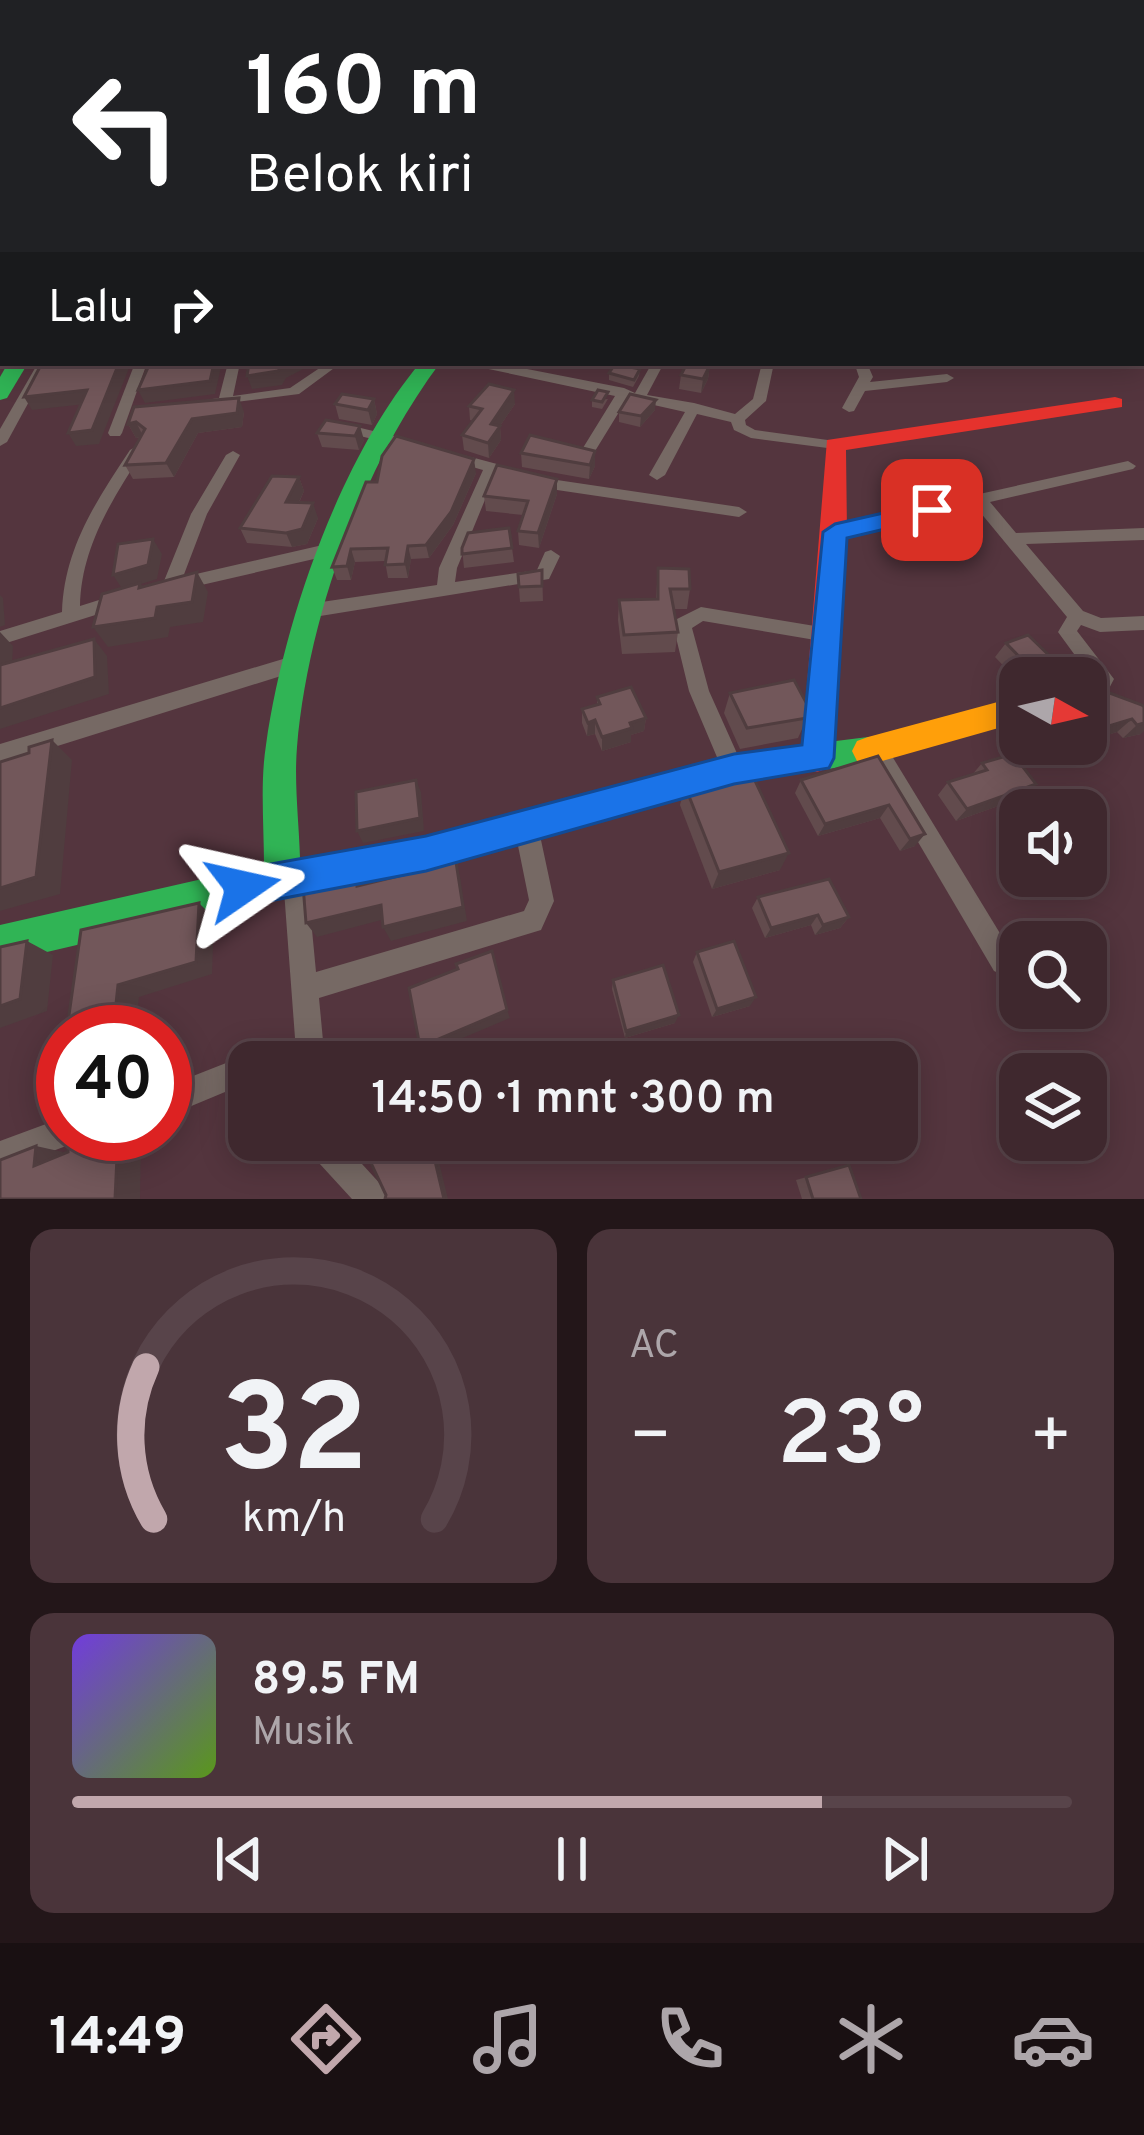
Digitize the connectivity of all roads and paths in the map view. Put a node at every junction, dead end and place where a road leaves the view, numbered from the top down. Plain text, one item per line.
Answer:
1 (16, 366) edge
2 (42, 366) edge
3 (140, 366) edge
4 (233, 366) edge
5 (331, 366) edge
6 (427, 366) edge
7 (655, 366) edge
8 (767, 366) edge
9 (859, 366) edge
10 (527, 367) edge
11 (947, 378) dead end
12 (863, 387) junction
13 (0, 394) edge
14 (632, 394) junction
15 (226, 401) junction
16 (205, 403) edge
17 (1114, 403) dead end
18 (694, 407) junction
19 (849, 408) dead end
20 (144, 411) edge
21 (123, 414) junction
22 (738, 419) junction
23 (326, 425) edge
24 (115, 433) dead end
25 (383, 434) junction
26 (0, 442) edge
27 (141, 444) edge
28 (835, 445) junction
29 (232, 455) dead end
30 (585, 456) edge
31 (1129, 466) dead end
32 (490, 470) junction
33 (657, 476) dead end
34 (978, 499) junction
35 (739, 512) dead end
36 (835, 532) junction
37 (1144, 533) edge
38 (1016, 539) junction
39 (327, 550) junction
40 (550, 556) dead end
41 (445, 588) junction
42 (131, 598) edge
43 (308, 611) junction
44 (71, 614) junction
45 (1077, 616) junction
46 (1144, 623) edge
47 (826, 635) junction
48 (0, 638) edge
49 (1089, 657) edge
50 (293, 664) junction
51 (1107, 696) edge
52 (1123, 702) edge
53 (999, 715) edge
54 (876, 750) junction
55 (0, 754) edge
56 (818, 758) junction
57 (734, 769) junction
58 (526, 826) junction
59 (288, 878) junction
60 (0, 944) edge
61 (999, 955) edge
62 (303, 989) junction
63 (309, 1041) edge
64 (228, 1076) edge
65 (192, 1091) edge
66 (36, 1137) edge
67 (0, 1156) edge
68 (338, 1161) edge
69 (373, 1199) edge

1 - 13 street
2 - 26 street
3 - 21 street
4 - 15 street
5 - 15 street
6 - 25 street
7 - 14 street
8 - 22 street
9 - 12 street
10 - 14 street
11 - 12 street
12 - 19 street
14 - 18 street
14 - 30 street
15 - 16 street
17 - 28 street
18 - 22 street
18 - 33 street
20 - 21 street
21 - 24 street
22 - 28 street
23 - 25 street
25 - 32 street
25 - 39 street
27 - 44 street
28 - 36 street
29 - 39 street
31 - 34 street
32 - 35 street
32 - 41 street
34 - 36 street
34 - 38 street
36 - 47 street
37 - 38 street
38 - 45 street
39 - 43 street
40 - 41 street
41 - 43 street
42 - 44 street
43 - 50 street
44 - 48 street
45 - 46 street
45 - 49 street
47 - 56 street
47 - 57 street
50 - 55 street
50 - 59 street
51 - 52 street
53 - 54 street
54 - 56 street
54 - 61 street
56 - 57 street
57 - 58 street
58 - 59 street
58 - 62 street
59 - 60 street
59 - 62 street
62 - 63 street
64 - 65 street
66 - 67 street
68 - 69 street

